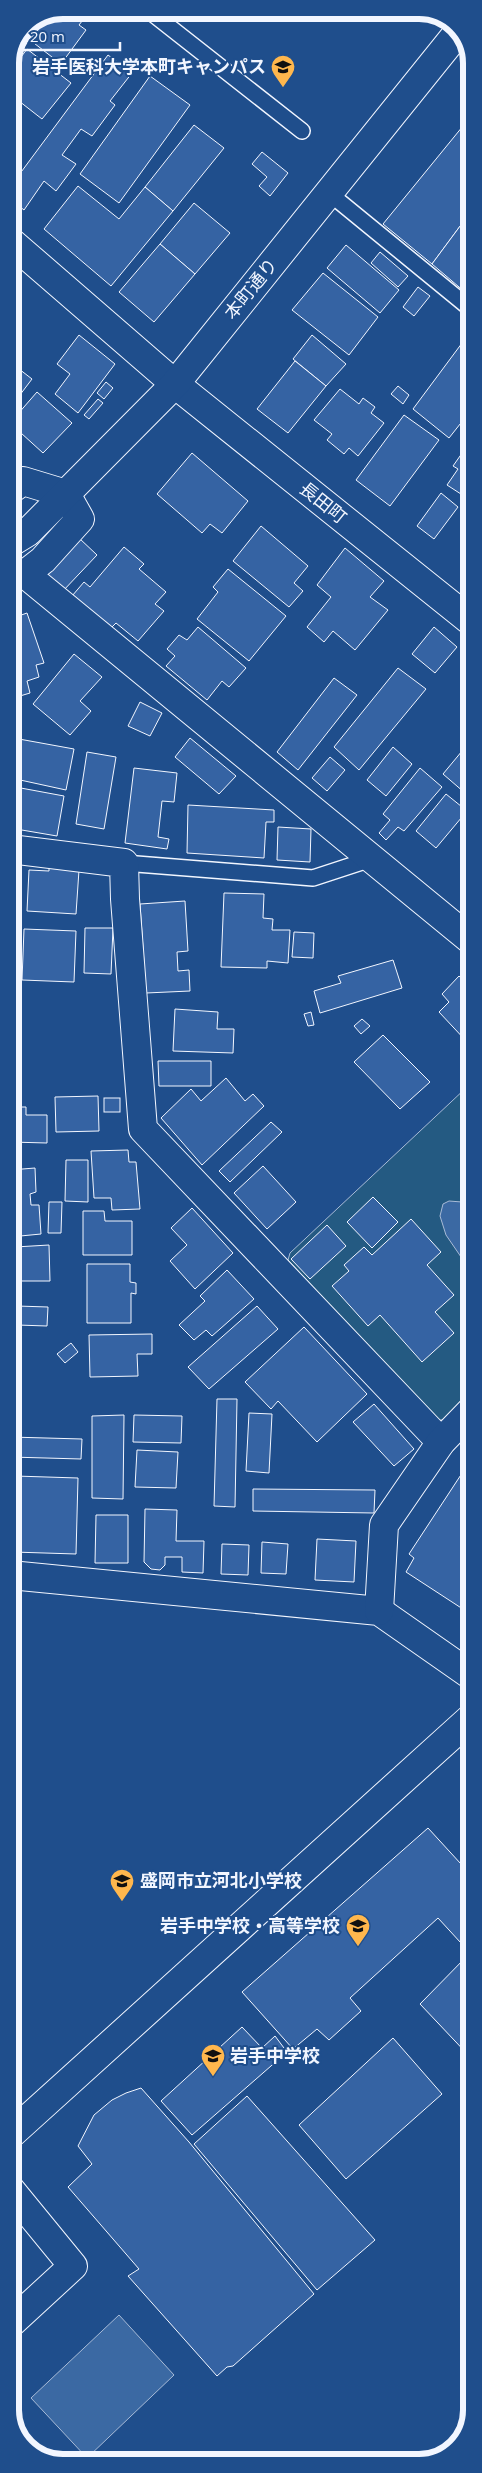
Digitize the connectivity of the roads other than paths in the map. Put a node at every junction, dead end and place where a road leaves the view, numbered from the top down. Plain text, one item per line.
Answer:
1 (159, 19) edge
2 (454, 37) edge
3 (302, 131) dead end
4 (329, 194) junction
5 (19, 253) edge
6 (463, 303) edge
7 (175, 384) junction
8 (19, 484) edge
9 (66, 494) junction
10 (19, 537) edge
11 (19, 577) edge
12 (19, 580) edge
13 (463, 615) edge
14 (19, 849) edge
15 (372, 859) junction
16 (124, 863) junction
17 (463, 933) edge
18 (463, 1419) edge
19 (441, 1442) junction
20 (19, 1577) edge
21 (379, 1611) junction
22 (463, 1670) edge
23 (463, 1725) edge
24 (19, 2127) edge
25 (19, 2200) edge
26 (19, 2316) edge

1 - 3 lane
2 - 4 street, 本町通り
4 - 6 lane
4 - 7 street, 本町通り
5 - 7 street, 長田町
7 - 9 street, 本町通り
7 - 13 street, 長田町
8 - 9 street
9 - 10 street, 本町通り
9 - 11 street
12 - 15 street
14 - 16 street
15 - 16 lane
15 - 17 street
16 - 19 street
18 - 19 street
19 - 21 street
20 - 21 street
21 - 22 street
23 - 24 street
25 - 26 street

